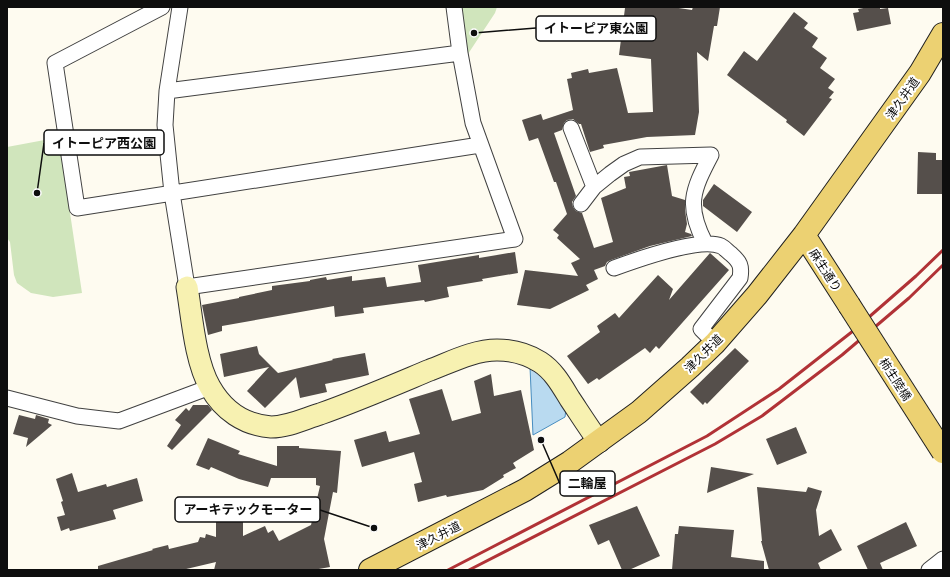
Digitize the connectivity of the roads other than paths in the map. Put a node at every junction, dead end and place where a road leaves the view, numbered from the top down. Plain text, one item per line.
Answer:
1 (162, 7) edge
2 (180, 7) edge
3 (454, 7) edge
4 (943, 34) edge
5 (460, 53) junction
6 (167, 91) junction
7 (571, 128) dead end
8 (480, 145) junction
9 (594, 187) junction
10 (172, 193) junction
11 (581, 204) dead end
12 (804, 235) junction
13 (705, 243) junction
14 (614, 268) dead end
15 (187, 287) junction
16 (849, 305) joint
17 (715, 343) junction
18 (210, 387) junction
19 (7, 398) edge
20 (599, 442) junction
21 (943, 452) edge
22 (943, 559) edge
23 (370, 570) edge
24 (929, 570) edge

1 - 10 street
2 - 6 street
3 - 5 street
4 - 12 main road, 津久井道
5 - 6 street
5 - 8 street
6 - 10 street
7 - 9 street
8 - 10 street
8 - 15 street
9 - 11 street
9 - 13 street
10 - 15 street
12 - 16 main road, 麻生通り
12 - 17 main road, 津久井道
13 - 14 street
13 - 17 street
15 - 18 street
16 - 21 main road, 柿生陸橋, bridge
17 - 20 main road, 津久井道
18 - 19 street
18 - 20 street
20 - 23 main road, 津久井道
22 - 24 street

